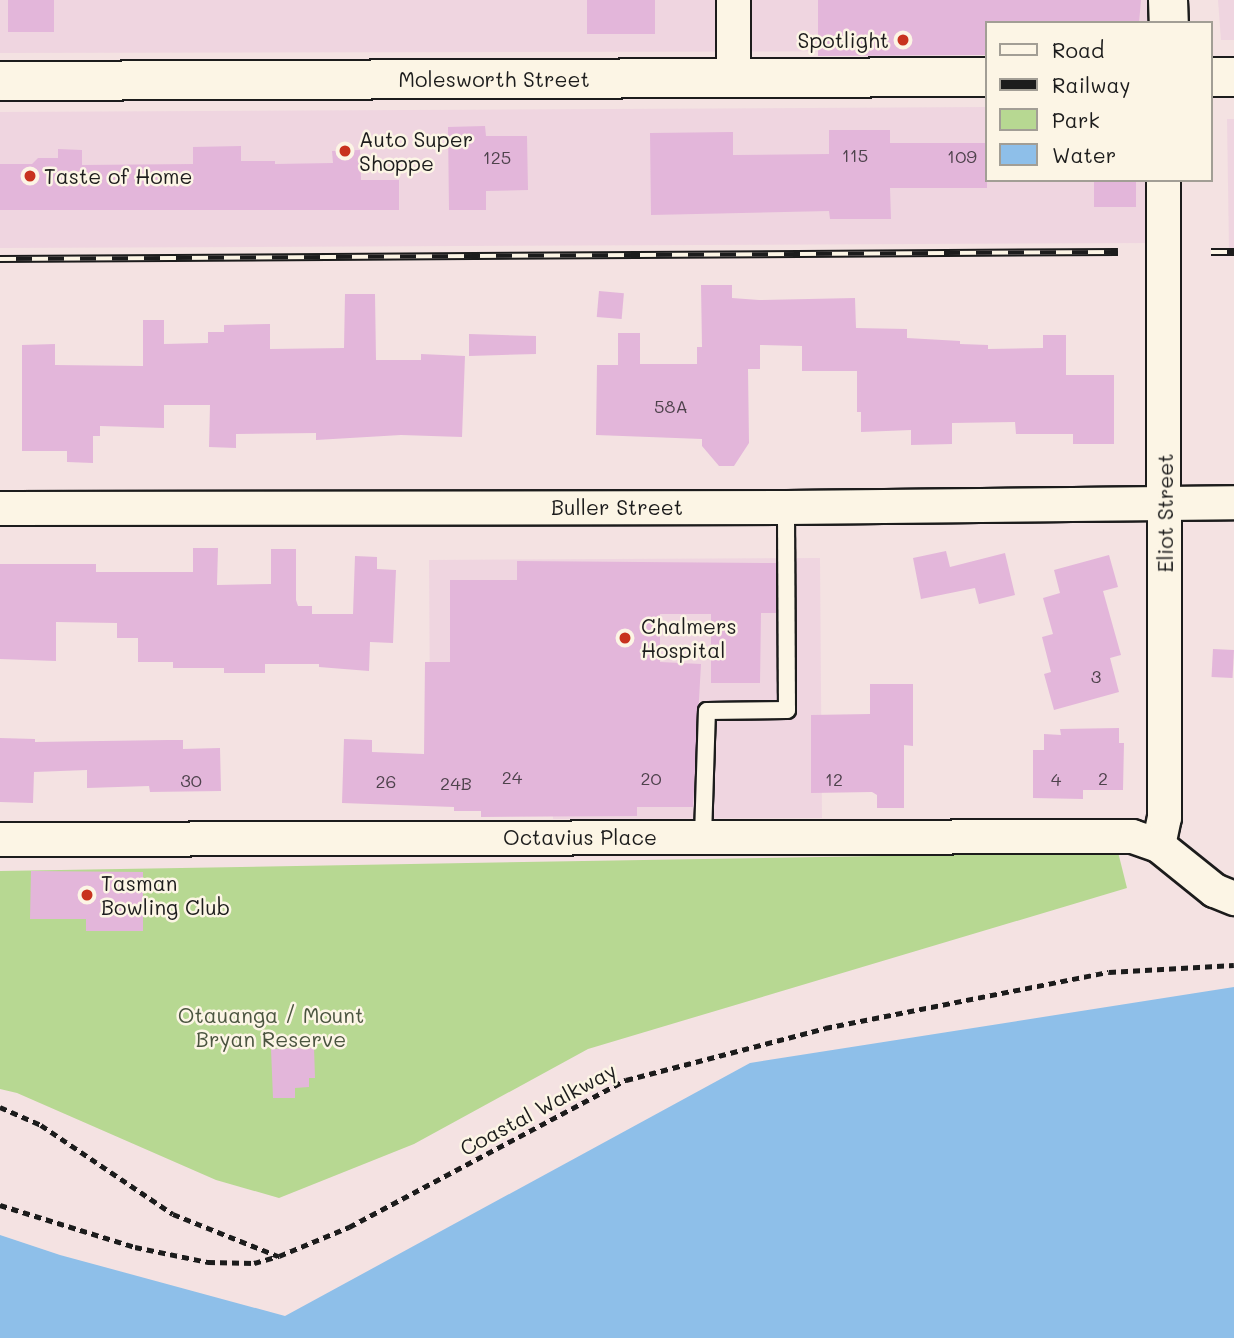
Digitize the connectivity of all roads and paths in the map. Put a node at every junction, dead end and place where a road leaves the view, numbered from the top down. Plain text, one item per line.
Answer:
1 (733, 0) edge
2 (1168, 0) edge
3 (1168, 21) edge
4 (986, 77) edge
5 (1213, 77) edge
6 (1234, 77) edge
7 (733, 78) junction
8 (0, 81) edge
9 (1163, 182) edge
10 (1165, 501) junction
11 (1234, 502) edge
12 (786, 507) junction
13 (0, 508) edge
14 (703, 837) junction
15 (0, 839) edge
16 (1158, 845) junction
17 (1234, 898) edge
18 (1234, 965) edge
19 (0, 1107) edge
20 (0, 1205) edge
21 (279, 1256) junction

1 - 7 street
2 - 3 main road
4 - 7 main road, Molesworth Street
5 - 6 main road
7 - 8 main road, Molesworth Street
9 - 10 street, Eliot Street
10 - 11 street, Buller Street
10 - 12 street, Buller Street
10 - 16 street, Eliot Street
12 - 13 street, Buller Street
12 - 14 lane
14 - 15 street, Octavius Place
14 - 16 street, Octavius Place
16 - 17 street
18 - 21 path, Coastal Walkway
19 - 21 path
20 - 21 path, Coastal Walkway

